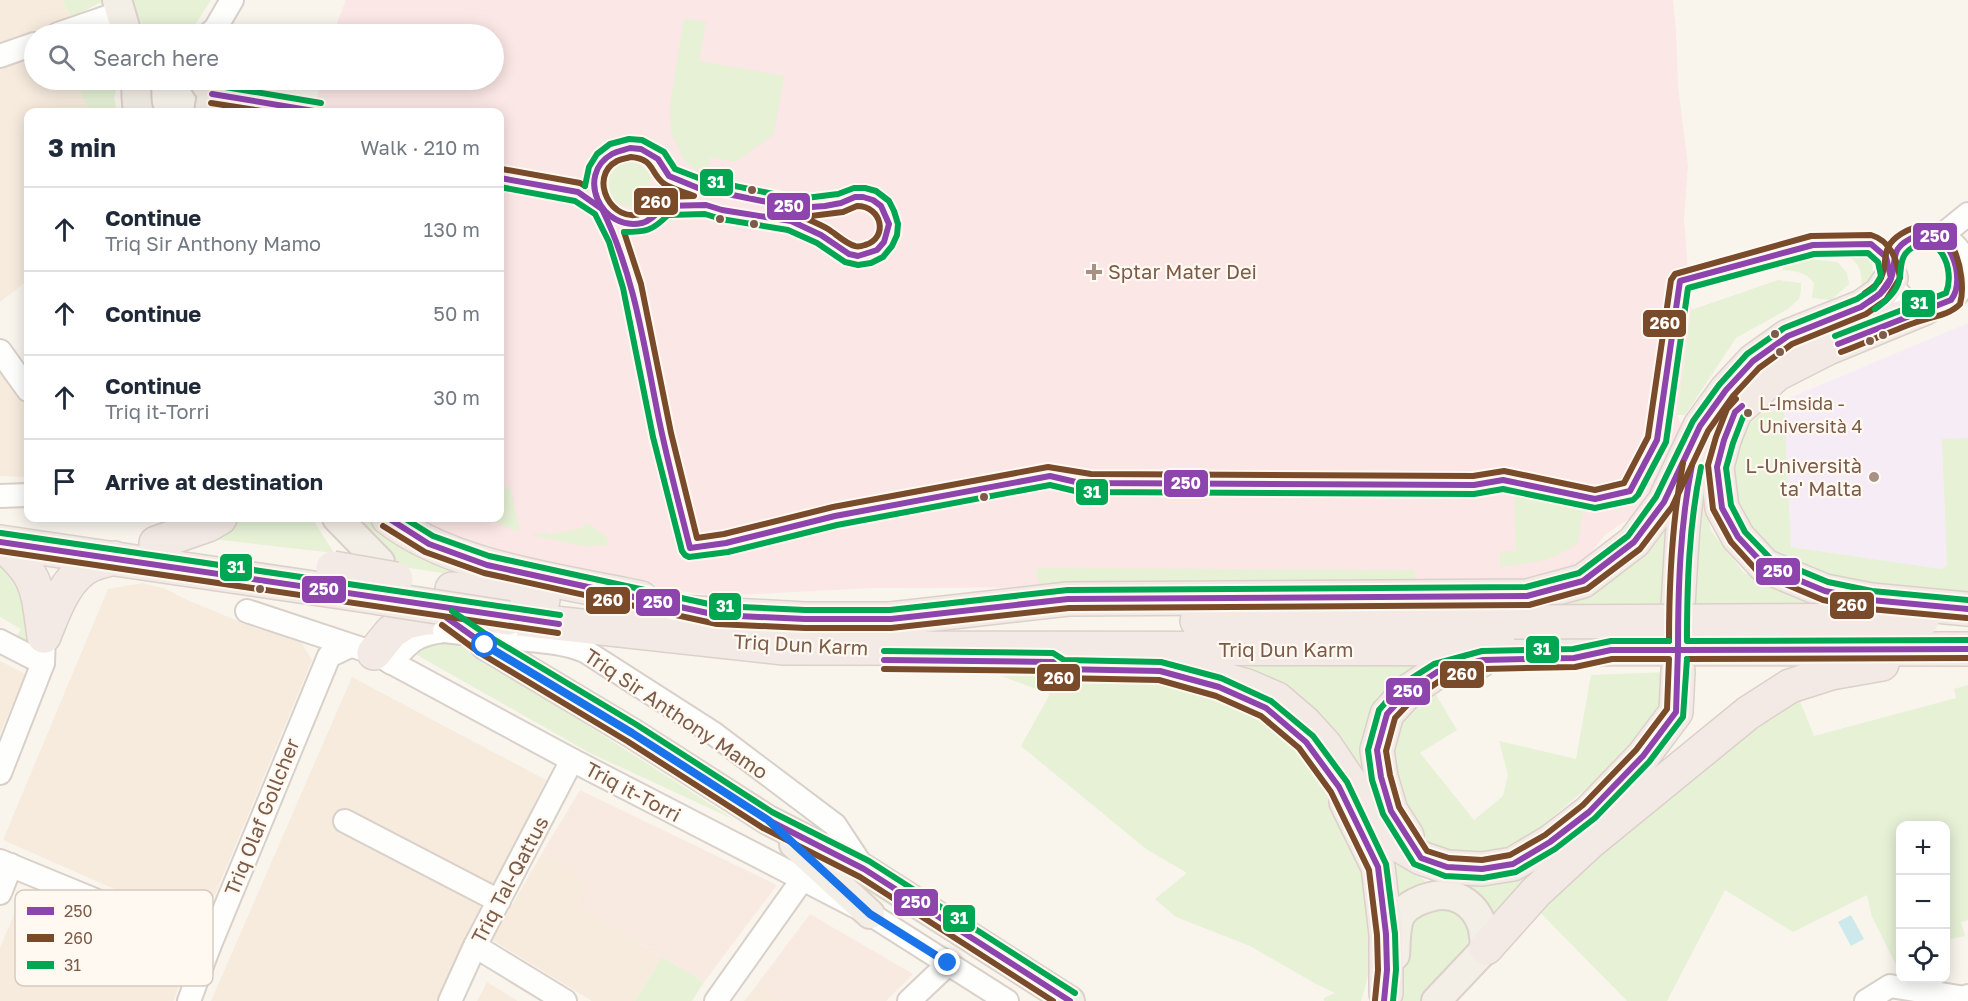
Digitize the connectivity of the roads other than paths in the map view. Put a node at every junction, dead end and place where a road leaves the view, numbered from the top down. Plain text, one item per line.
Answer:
1 (232, 0) edge
2 (126, 20) edge
3 (107, 24) edge
4 (218, 24) edge
5 (24, 48) edge
6 (0, 56) edge
7 (211, 90) edge
8 (211, 108) edge
9 (1968, 214) edge
10 (1941, 236) junction
11 (1966, 262) edge
12 (1891, 278) junction
13 (1925, 308) junction
14 (0, 351) edge
15 (24, 384) edge
16 (1735, 412) junction
17 (1700, 426) junction
18 (1687, 490) junction
19 (24, 495) edge
20 (0, 496) edge
21 (0, 519) edge
22 (213, 522) edge
23 (341, 522) edge
24 (394, 522) edge
25 (0, 542) edge
26 (156, 543) junction
27 (114, 558) junction
28 (380, 562) dead end
29 (1678, 606) dead end
30 (1968, 609) edge
31 (247, 611) dead end
32 (717, 615) junction
33 (891, 619) junction
34 (1968, 620) edge
35 (500, 634) junction
36 (0, 641) edge
37 (784, 648) junction
38 (1968, 649) edge
39 (43, 650) junction
40 (1611, 650) junction
41 (372, 654) junction
42 (1968, 661) edge
43 (1053, 662) junction
44 (1678, 671) dead end
45 (572, 760) junction
46 (0, 773) edge
47 (768, 820) junction
48 (345, 821) dead end
49 (1421, 858) junction
50 (5, 863) edge
51 (864, 869) junction
52 (802, 880) junction
53 (71, 890) edge
54 (0, 893) edge
55 (499, 901) junction
56 (870, 914) junction
57 (213, 937) edge
58 (475, 946) junction
59 (1485, 948) junction
60 (948, 963) junction
61 (195, 986) edge
62 (1968, 996) edge
63 (1385, 997) edge
64 (189, 1001) edge
65 (450, 1001) edge
66 (565, 1001) edge
67 (716, 1001) edge
68 (909, 1001) edge
69 (1007, 1001) edge
70 (1070, 1001) edge
71 (1436, 1001) edge
72 (1866, 1001) edge

1 - 4 street
2 - 3 street
5 - 6 street
7 - 8 main road
9 - 10 street
10 - 11 street
10 - 12 street
11 - 13 street
12 - 13 street
12 - 17 highway
13 - 16 highway
14 - 15 street
16 - 18 highway
16 - 30 highway
17 - 18 highway
17 - 33 highway
18 - 29 highway
19 - 20 street
21 - 26 highway, Triq Dun Karm
22 - 26 highway
23 - 28 main road
24 - 32 highway
25 - 27 highway, Triq Dun Karm
25 - 39 highway
26 - 32 highway, Triq Dun Karm, bridge
27 - 35 highway, Triq Dun Karm, bridge
27 - 39 highway
31 - 41 street, Triq it-Torri
32 - 33 highway, Triq Dun Karm
33 - 34 highway, Triq Dun Karm, bridge
35 - 37 highway, Triq Dun Karm
35 - 41 street, Triq Sir Anthony Mamo, bridge
35 - 41 highway
35 - 47 main road, Triq Sir Anthony Mamo
35 - 51 street, Triq Sir Anthony Mamo
36 - 39 street
37 - 40 highway, Triq Dun Karm
37 - 43 highway
38 - 40 highway, Triq Dun Karm
39 - 46 street
40 - 49 highway
41 - 45 street, Triq it-Torri
41 - 57 street, Triq Olaf Gollcher
42 - 59 highway
43 - 49 highway
43 - 63 highway
44 - 49 highway
45 - 52 street, Triq it-Torri
45 - 55 street, Triq Tal-Qattus
47 - 51 main road, Triq Sir Anthony Mamo
47 - 56 main road
48 - 55 street
50 - 53 street
50 - 54 street
51 - 70 main road, Triq Sir Anthony Mamo
52 - 56 street, Triq it-Torri
52 - 67 street
55 - 58 street, Triq Tal-Qattus
56 - 60 street, Triq it-Torri
58 - 65 street, Triq Tal-Qattus
58 - 66 street
59 - 63 main road
59 - 71 main road
60 - 68 street
60 - 69 street, Triq it-Torri
61 - 64 street, Triq Olaf Gollcher
62 - 72 street

